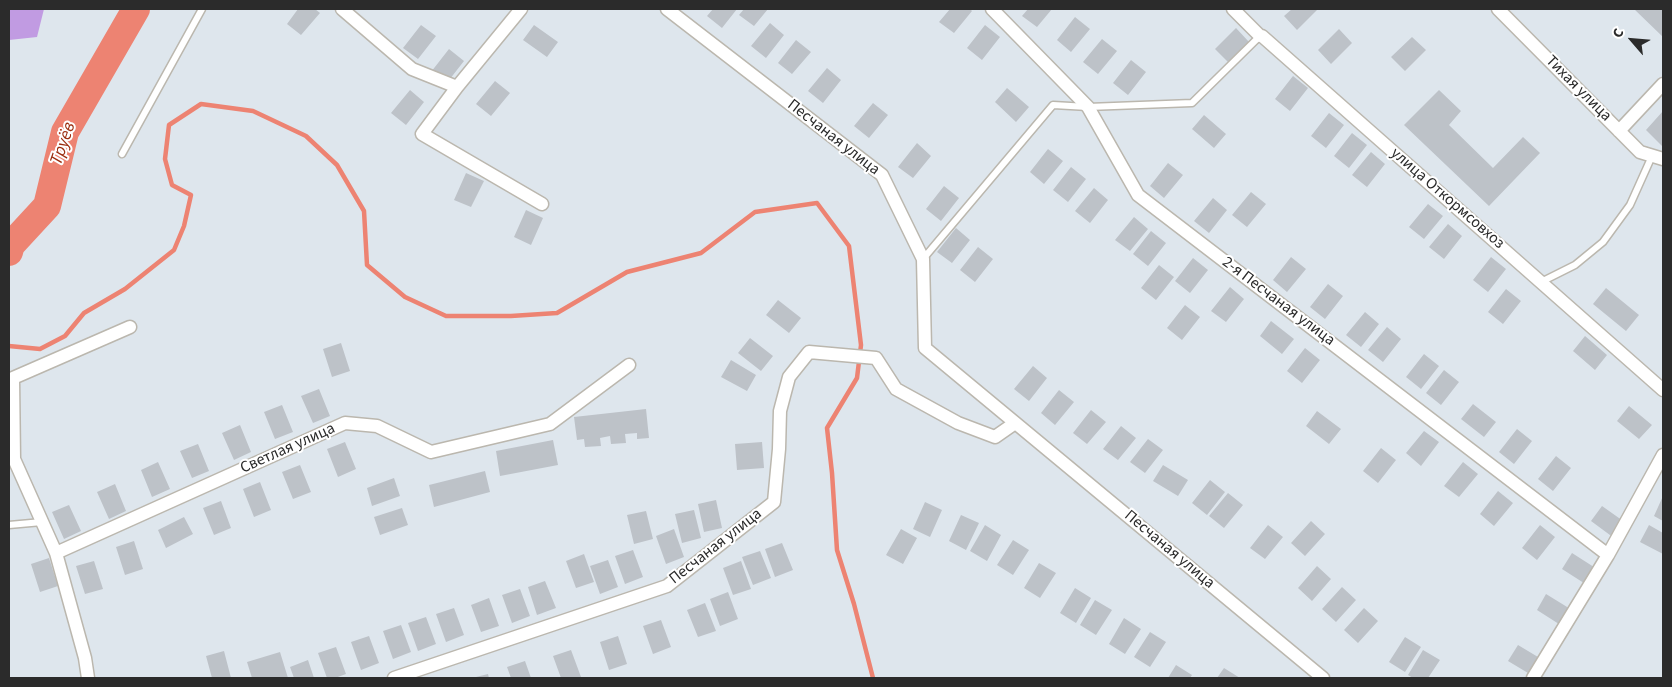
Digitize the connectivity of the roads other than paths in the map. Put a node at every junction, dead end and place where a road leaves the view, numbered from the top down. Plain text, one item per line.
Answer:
1 (202, 9) edge
2 (342, 9) edge
3 (521, 9) edge
4 (667, 9) edge
5 (992, 9) edge
6 (1233, 9) edge
7 (1498, 9) edge
8 (1260, 36) junction
9 (1663, 84) edge
10 (457, 87) junction
11 (1088, 107) junction
12 (1620, 131) junction
13 (122, 154) dead end
14 (1658, 157) edge
15 (542, 204) dead end
16 (923, 259) junction
17 (1542, 282) junction
18 (130, 327) dead end
19 (629, 366) dead end
20 (1663, 390) edge
21 (1015, 422) junction
22 (1663, 455) edge
23 (42, 522) junction
24 (9, 525) edge
25 (56, 552) junction
26 (1608, 555) junction
27 (88, 678) edge
28 (394, 678) edge
29 (1323, 678) edge
30 (1533, 678) edge

1 - 13 lane
2 - 10 street
3 - 10 street
4 - 16 street, Песчаная улица
5 - 11 street, 2-я Песчаная улица
6 - 8 street, улица Откормсовхоз
7 - 12 street, Тихая улица
8 - 11 lane
8 - 17 street, улица Откормсовхоз
9 - 12 street
10 - 15 street
11 - 16 lane
11 - 26 street, 2-я Песчаная улица
12 - 14 street, Тихая улица
14 - 17 lane
16 - 21 street, Песчаная улица
17 - 20 street, улица Откормсовхоз
18 - 23 street
19 - 25 street, Светлая улица
21 - 28 street, Песчаная улица
21 - 29 street, Песчаная улица
22 - 26 street
23 - 24 lane
23 - 25 street
25 - 27 street
26 - 30 street

